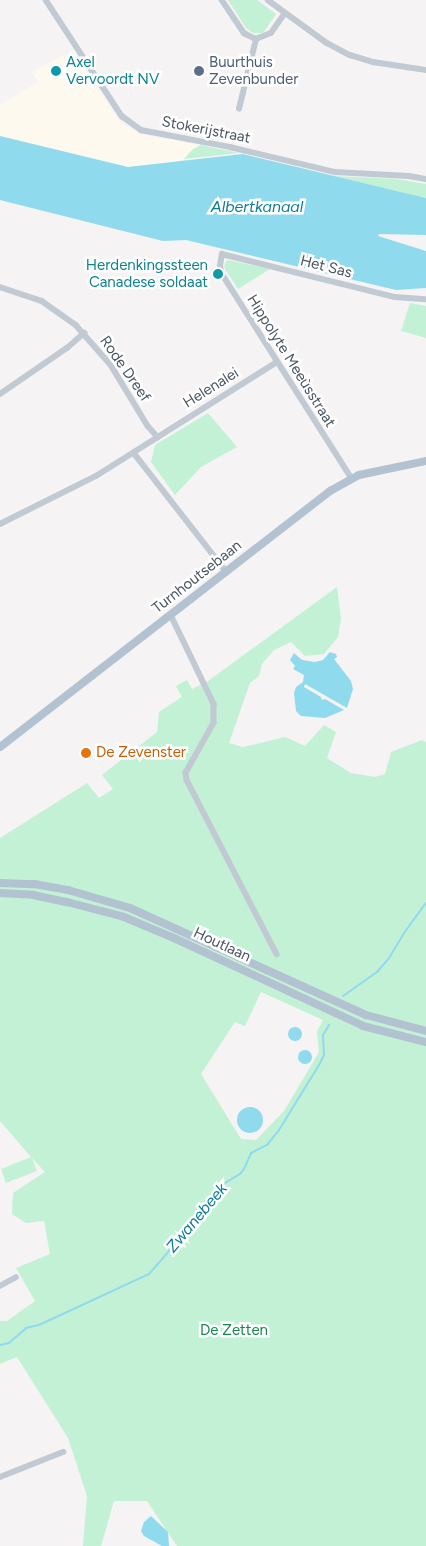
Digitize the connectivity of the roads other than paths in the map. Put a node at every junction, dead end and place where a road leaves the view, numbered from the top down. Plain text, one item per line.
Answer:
1 (46, 0) edge
2 (222, 0) edge
3 (268, 0) edge
4 (285, 13) junction
5 (256, 39) junction
6 (426, 70) edge
7 (240, 109) dead end
8 (426, 179) edge
9 (222, 254) joint
10 (0, 287) edge
11 (426, 299) edge
12 (84, 333) junction
13 (277, 362) junction
14 (0, 394) edge
15 (148, 426) junction
16 (158, 436) junction
17 (152, 440) junction
18 (136, 452) junction
19 (426, 461) edge
20 (351, 478) junction
21 (0, 524) edge
22 (226, 571) junction
23 (171, 615) junction
24 (0, 747) edge
25 (0, 883) edge
26 (0, 893) edge
27 (277, 954) dead end
28 (426, 1031) edge
29 (426, 1042) edge
30 (16, 1277) dead end
31 (0, 1286) edge
32 (63, 1452) dead end
33 (0, 1477) edge

1 - 8 street, Stokerijstraat
2 - 5 street
3 - 4 street
4 - 5 street
4 - 6 street
5 - 7 street
9 - 11 street, Het Sas
9 - 13 street, Hippolyte Meeùsstraat
10 - 12 street, Rode Dreef
12 - 14 street
12 - 15 street, Rode Dreef
13 - 16 street, Helenalei
13 - 20 street, Hippolyte Meeùsstraat
15 - 16 street, Rode Dreef
15 - 17 street, Rode Dreef
16 - 17 street, Helenalei
17 - 18 street, Helenalei
18 - 21 street, Helenalei
18 - 22 street
19 - 20 main road, Turnhoutsebaan
20 - 22 main road, Turnhoutsebaan
22 - 23 main road, Turnhoutsebaan
23 - 24 main road, Turnhoutsebaan
23 - 27 street
25 - 28 main road, Houtlaan
26 - 29 main road, Houtlaan
30 - 31 street
32 - 33 street

